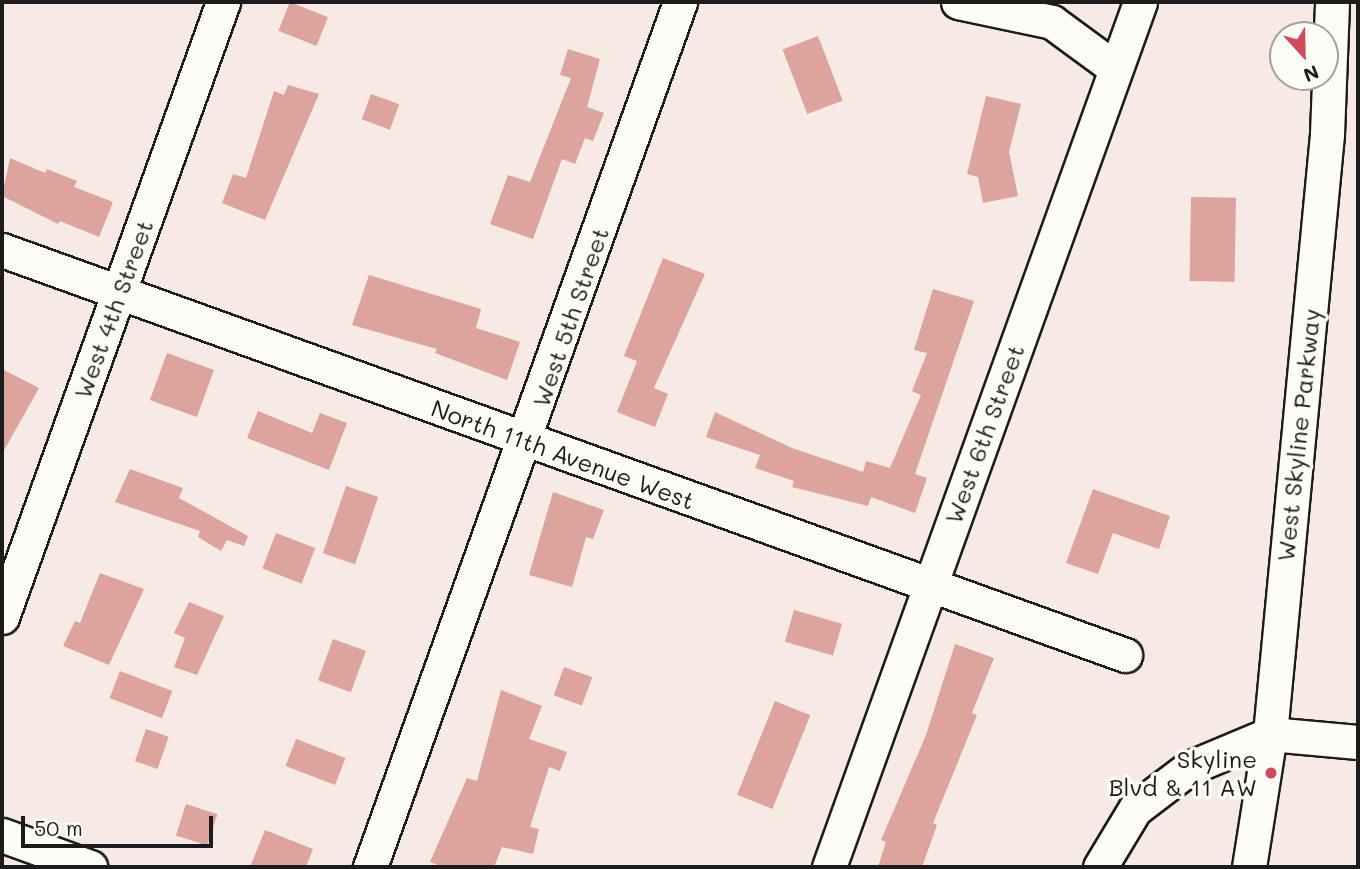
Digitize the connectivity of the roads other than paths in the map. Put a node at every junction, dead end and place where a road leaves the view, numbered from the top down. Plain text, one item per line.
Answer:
1 (223, 2) edge
2 (680, 2) edge
3 (958, 2) edge
4 (1140, 2) edge
5 (1332, 2) edge
6 (1116, 69) junction
7 (2, 250) edge
8 (120, 290) junction
9 (527, 440) junction
10 (929, 587) junction
11 (2, 617) edge
12 (1125, 655) dead end
13 (1270, 734) junction
14 (1358, 742) edge
15 (2, 835) edge
16 (90, 867) edge
17 (370, 867) edge
18 (829, 867) edge
19 (1100, 867) edge
20 (1249, 867) edge

1 - 8 street, West 4th Street
2 - 9 street, West 5th Street
3 - 6 street
4 - 6 street, West 6th Street
5 - 13 street, West Skyline Parkway
6 - 10 street, West 6th Street
7 - 8 street, North 11th Avenue West
8 - 9 street, North 11th Avenue West
8 - 11 street, West 4th Street
9 - 10 street, North 11th Avenue West
9 - 17 street, West 5th Street
10 - 12 street, North 11th Avenue West
10 - 18 street, West 6th Street
13 - 14 street
13 - 19 street
13 - 20 street, West Skyline Parkway
15 - 16 street

